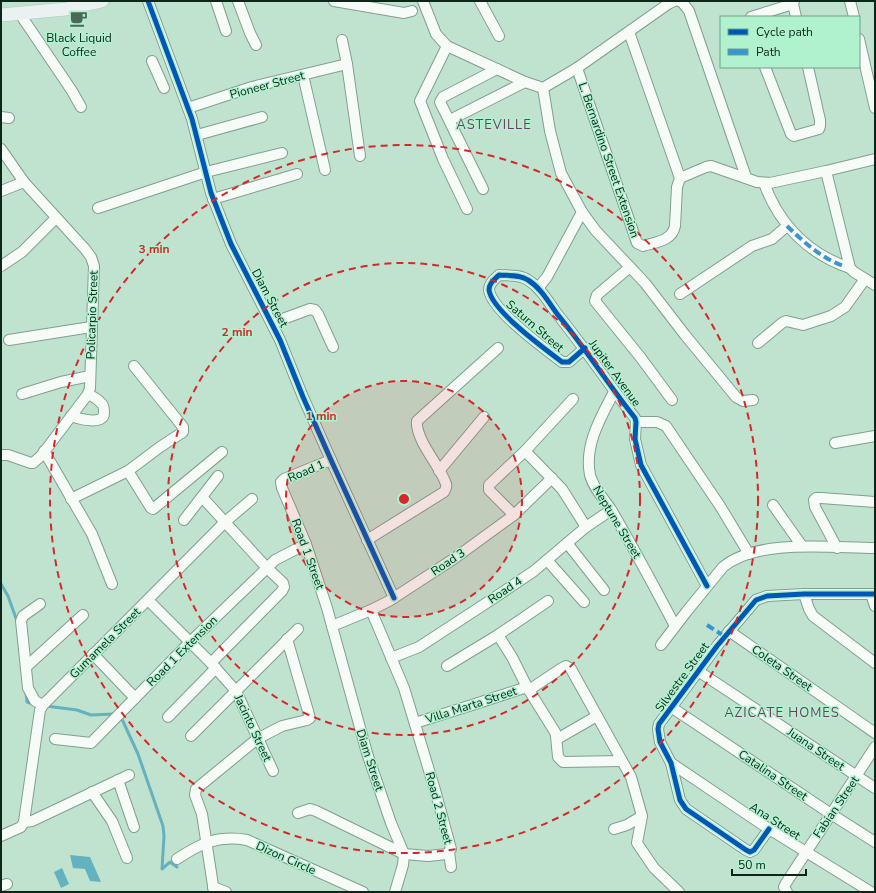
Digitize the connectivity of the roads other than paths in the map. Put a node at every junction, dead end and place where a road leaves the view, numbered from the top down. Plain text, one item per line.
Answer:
1 (102, 1) edge
2 (148, 1) edge
3 (216, 1) edge
4 (238, 1) edge
5 (334, 1) edge
6 (423, 1) edge
7 (480, 1) edge
8 (674, 1) edge
9 (679, 1) edge
10 (850, 1) edge
11 (794, 2) edge
12 (412, 10) dead end
13 (20, 14) junction
14 (1, 15) edge
15 (753, 16) edge
16 (796, 16) edge
17 (854, 16) edge
18 (226, 32) dead end
19 (629, 32) junction
20 (499, 36) dead end
21 (342, 40) dead end
22 (860, 42) edge
23 (256, 46) dead end
24 (447, 46) junction
25 (152, 61) dead end
26 (347, 64) junction
27 (577, 68) junction
28 (765, 68) edge
29 (808, 68) edge
30 (497, 69) junction
31 (176, 75) junction
32 (303, 75) junction
33 (525, 82) junction
34 (543, 88) junction
35 (81, 107) dead end
36 (188, 108) junction
37 (875, 108) edge
38 (262, 117) dead end
39 (450, 120) junction
40 (197, 135) junction
41 (1, 149) edge
42 (282, 153) dead end
43 (360, 156) dead end
44 (875, 159) edge
45 (326, 170) dead end
46 (826, 171) junction
47 (206, 172) junction
48 (297, 174) dead end
49 (746, 177) junction
50 (680, 178) junction
51 (24, 182) junction
52 (764, 183) junction
53 (483, 189) dead end
54 (1, 191) edge
55 (213, 198) junction
56 (98, 208) dead end
57 (467, 209) dead end
58 (582, 212) junction
59 (56, 218) junction
60 (787, 226) junction
61 (1, 266) edge
62 (630, 267) junction
63 (847, 267) junction
64 (866, 279) junction
65 (875, 285) edge
66 (538, 288) junction
67 (680, 294) dead end
68 (272, 323) junction
69 (91, 327) junction
70 (10, 340) dead end
71 (758, 343) dead end
72 (333, 347) dead end
73 (498, 348) dead end
74 (585, 348) junction
75 (134, 366) dead end
76 (90, 376) junction
77 (614, 392) junction
78 (22, 394) dead end
79 (88, 394) junction
80 (573, 399) dead end
81 (672, 400) dead end
82 (753, 400) dead end
83 (71, 416) junction
84 (484, 418) dead end
85 (636, 422) junction
86 (875, 436) edge
87 (835, 443) dead end
88 (44, 451) junction
89 (525, 451) junction
90 (222, 452) dead end
91 (1, 455) edge
92 (331, 460) junction
93 (128, 470) junction
94 (439, 471) junction
95 (218, 476) dead end
96 (552, 478) junction
97 (281, 482) joint
98 (202, 496) junction
99 (71, 499) junction
100 (252, 499) dead end
101 (875, 502) edge
102 (774, 505) dead end
103 (611, 510) junction
104 (514, 515) junction
105 (184, 520) dead end
106 (225, 522) junction
107 (586, 527) junction
108 (367, 540) junction
109 (568, 543) junction
110 (306, 544) junction
111 (802, 546) junction
112 (837, 548) junction
113 (875, 548) edge
114 (749, 554) junction
115 (547, 560) junction
116 (267, 568) junction
117 (112, 584) dead end
118 (708, 586) junction
119 (604, 590) dead end
120 (804, 594) junction
121 (873, 594) edge
122 (394, 598) junction
123 (148, 600) junction
124 (548, 601) dead end
125 (584, 602) dead end
126 (40, 604) dead end
127 (875, 606) edge
128 (371, 610) junction
129 (83, 615) dead end
130 (332, 626) junction
131 (675, 626) junction
132 (298, 629) dead end
133 (729, 631) junction
134 (498, 635) junction
135 (287, 639) junction
136 (189, 643) junction
137 (661, 645) dead end
138 (93, 654) junction
139 (392, 658) junction
140 (875, 663) edge
141 (213, 666) junction
142 (447, 666) dead end
143 (26, 667) junction
144 (698, 671) junction
145 (528, 688) junction
146 (236, 691) junction
147 (135, 698) junction
148 (43, 705) junction
149 (671, 707) junction
150 (597, 716) junction
151 (168, 717) dead end
152 (415, 723) junction
153 (875, 733) edge
154 (192, 736) dead end
155 (56, 739) dead end
156 (257, 739) junction
157 (557, 739) junction
158 (875, 747) edge
159 (622, 761) junction
160 (671, 763) junction
161 (273, 771) dead end
162 (129, 775) dead end
163 (856, 776) junction
164 (118, 780) junction
165 (875, 788) edge
166 (92, 792) junction
167 (298, 813) dead end
168 (831, 814) junction
169 (642, 816) junction
170 (24, 822) junction
171 (134, 827) dead end
172 (769, 828) junction
173 (614, 829) dead end
174 (1, 836) edge
175 (206, 842) junction
176 (875, 842) edge
177 (449, 852) junction
178 (805, 852) junction
179 (404, 854) junction
180 (127, 858) dead end
181 (177, 859) dead end
182 (451, 867) dead end
183 (213, 889) edge
184 (786, 890) edge
185 (226, 892) edge
186 (363, 892) edge
187 (395, 892) edge
188 (679, 892) edge
189 (871, 892) edge

1 - 13 main road
2 - 31 street, Diam Street
3 - 18 street
4 - 23 street
5 - 12 street
6 - 24 street
7 - 20 street
8 - 19 street, L. Bernardino Street Extension
9 - 49 street
10 - 17 street
11 - 15 street
11 - 16 street
13 - 14 main road
13 - 35 street
19 - 27 street, L. Bernardino Street Extension
19 - 50 street, L. Bernardino Street Extension
21 - 26 street
22 - 37 street
24 - 30 street
24 - 57 street
25 - 31 street
26 - 32 street, Pioneer Street
26 - 43 street
27 - 34 street, L. Bernardino Street Extension
27 - 50 street, L. Bernardino Street Extension
28 - 29 street
30 - 33 street
30 - 39 street
31 - 36 street, Diam Street
32 - 36 street, Pioneer Street
32 - 45 street
33 - 34 street
33 - 39 street
34 - 58 street
36 - 40 street, Diam Street
38 - 40 street
39 - 53 street
40 - 47 street, Diam Street
41 - 51 street, Policarpio Street
42 - 47 street
44 - 46 street
46 - 52 street
46 - 63 street
47 - 55 street, Diam Street
47 - 56 street
48 - 55 street
49 - 50 street
49 - 52 street
51 - 54 street
51 - 59 street, Policarpio Street
52 - 60 street
55 - 68 street, Diam Street
58 - 62 street
58 - 66 street
59 - 61 street
59 - 69 street, Policarpio Street
60 - 63 street
60 - 67 street
62 - 81 street
62 - 82 street
63 - 64 street
64 - 65 street
64 - 71 street
66 - 74 street, Jupiter Avenue
66 - 74 street, Saturn Street
68 - 72 street
68 - 92 street, Diam Street
69 - 70 street
69 - 76 street, Policarpio Street
73 - 94 street
74 - 77 street, Jupiter Avenue
75 - 93 street
76 - 78 street
76 - 79 street, Policarpio Street
77 - 85 street, Jupiter Avenue
77 - 103 street, Neptune Street
79 - 83 street
79 - 83 street
80 - 89 street
83 - 88 street
84 - 94 street
85 - 114 street
85 - 118 street, Jupiter Avenue
86 - 87 street
88 - 91 street
88 - 99 street
89 - 96 street
89 - 104 street
90 - 93 street
92 - 97 street, Road 1
92 - 108 street, Diam Street
93 - 99 street
94 - 108 street
95 - 98 street
96 - 104 street, Road 3
96 - 107 street
97 - 110 street, Road 1 Street
98 - 105 street
98 - 106 street
99 - 117 street
100 - 106 street, Gumamela Street
101 - 112 street
102 - 111 street
103 - 107 street, Road 4
103 - 131 street, Neptune Street
104 - 122 street, Road 3
106 - 116 street
106 - 123 street, Gumamela Street
107 - 109 street, Road 4
108 - 122 street, Diam Street
109 - 115 street, Road 4
109 - 119 street
110 - 116 street, Road 1 Extension
110 - 130 street, Road 1 Street
111 - 112 street
111 - 114 street
112 - 113 street
114 - 118 street
115 - 125 street
115 - 139 street, Road 4
116 - 136 street, Road 1 Extension
116 - 141 street
118 - 131 street
120 - 121 street, Silvestre Street
120 - 133 street, Silvestre Street
120 - 140 street
121 - 127 street
122 - 128 street, Road 3
123 - 136 street, Jacinto Street
123 - 138 street, Gumamela Street
124 - 134 street
126 - 143 street
128 - 130 street, Road 3
128 - 139 street, Road 2 Street
129 - 143 street
130 - 179 street, Diam Street
131 - 137 street
132 - 135 street
133 - 144 street, Silvestre Street
133 - 153 street, Coleta Street
134 - 142 street
134 - 145 street
135 - 146 street
135 - 156 street
136 - 141 street, Jacinto Street
136 - 147 street, Road 1 Extension
138 - 147 street
138 - 148 street, Gumamela Street
139 - 152 street, Road 2 Street
141 - 146 street, Jacinto Street
141 - 151 street
143 - 148 street
144 - 149 street, Silvestre Street
144 - 163 street, Juana Street
145 - 150 street, Villa Marta Street
145 - 152 street, Villa Marta Street
145 - 157 street
146 - 154 street
146 - 156 street, Jacinto Street
147 - 155 street, Road 1 Extension
148 - 170 street, Gumamela Street
149 - 160 street, Silvestre Street
149 - 168 street, Catalina Street
150 - 157 street
150 - 159 street
152 - 177 street, Road 2 Street
156 - 161 street, Jacinto Street
156 - 175 street
157 - 159 street
158 - 163 street, Fabian Street
159 - 169 street
160 - 172 street, Ana Street
160 - 172 street, Silvestre Street
162 - 164 street
163 - 165 street, Juana Street
163 - 168 street, Fabian Street
164 - 166 street
164 - 171 street
166 - 170 street
166 - 180 street
167 - 179 street, Road 2 Street
168 - 176 street, Catalina Street
168 - 178 street, Fabian Street
169 - 173 street
169 - 188 street
170 - 174 street
172 - 178 street, Ana Street
175 - 181 street, Dizon Circle
175 - 183 street
175 - 186 street, Dizon Circle
177 - 179 street, Road 2 Street
177 - 182 street
178 - 184 street, Fabian Street
178 - 189 street, Ana Street
179 - 187 street
183 - 185 street

